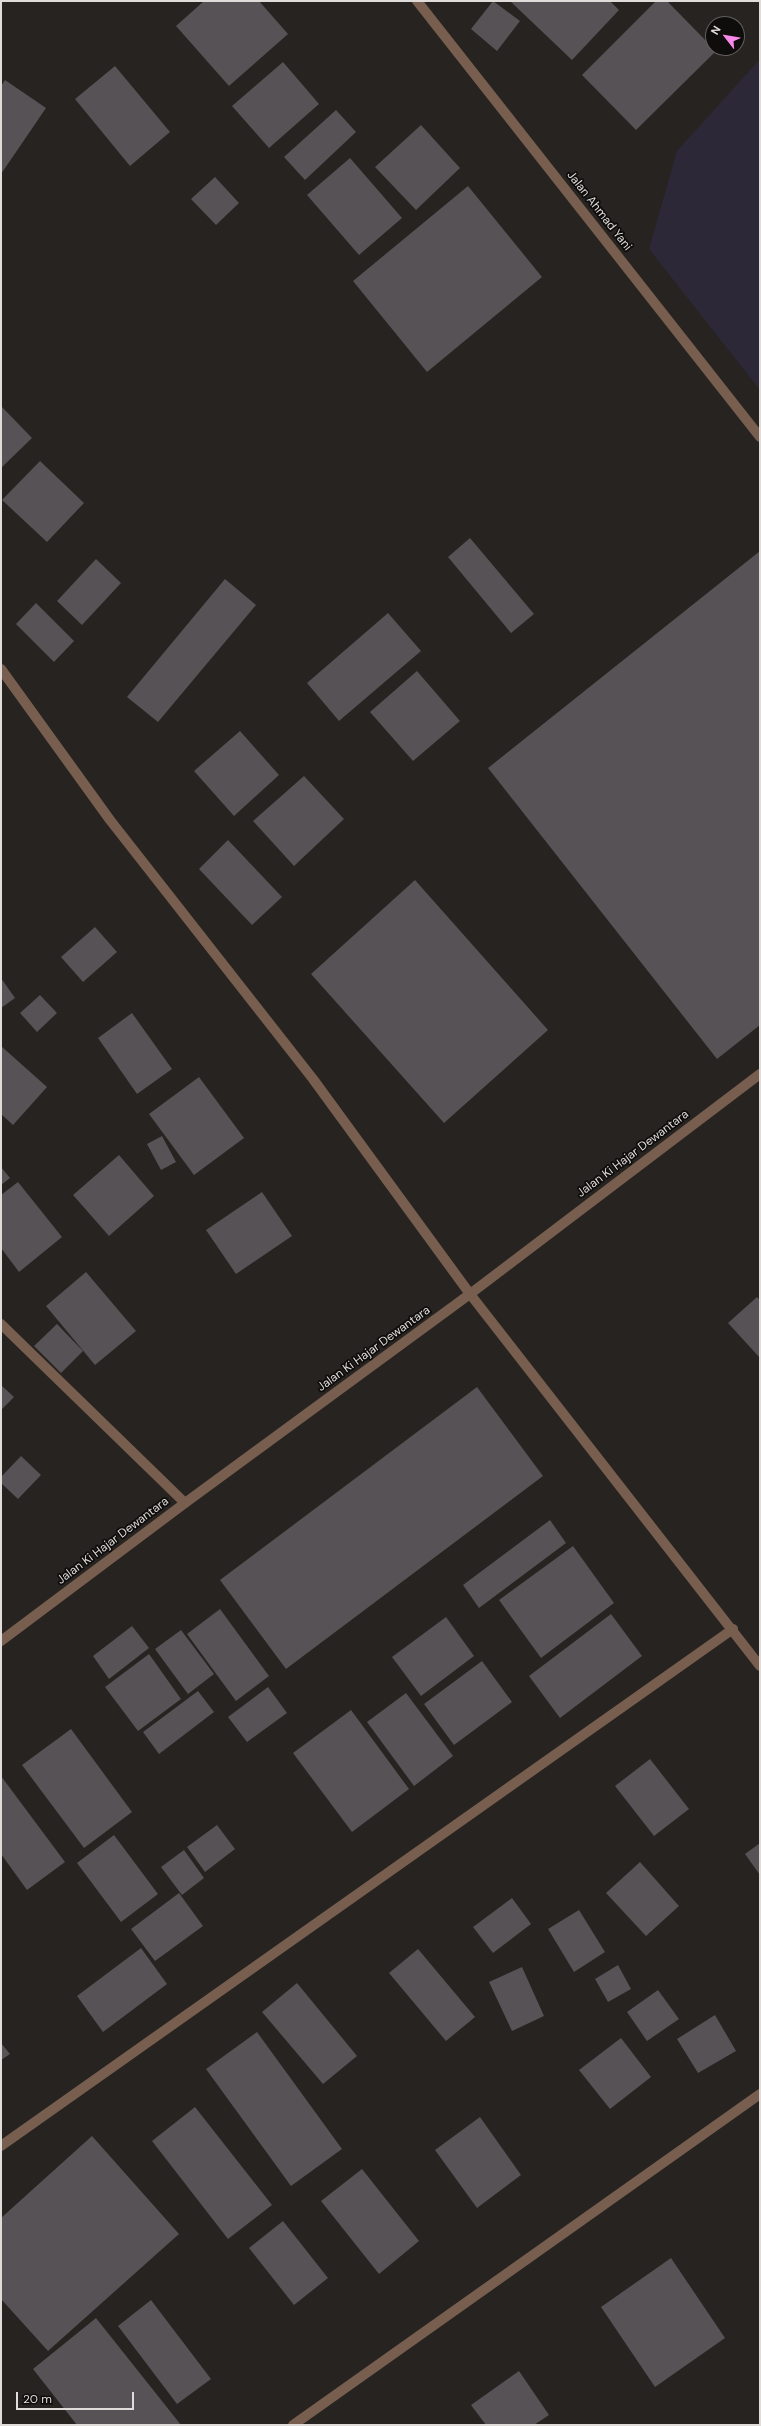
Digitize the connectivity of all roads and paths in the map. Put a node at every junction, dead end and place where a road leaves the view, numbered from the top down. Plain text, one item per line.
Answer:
1 (417, 1) edge
2 (760, 437) edge
3 (1, 669) edge
4 (760, 1074) edge
5 (470, 1294) junction
6 (1, 1324) edge
7 (185, 1503) junction
8 (733, 1629) junction
9 (1, 1641) edge
10 (760, 1666) edge
11 (760, 2094) edge
12 (1, 2146) edge
13 (293, 2425) edge

1 - 2 street, Jalan Ahmad Yani
3 - 5 street
4 - 5 street, Jalan Ki Hajar Dewantara
5 - 7 street, Jalan Ki Hajar Dewantara
5 - 8 street
6 - 7 street
7 - 9 street, Jalan Ki Hajar Dewantara
8 - 10 street
8 - 12 street
11 - 13 street

